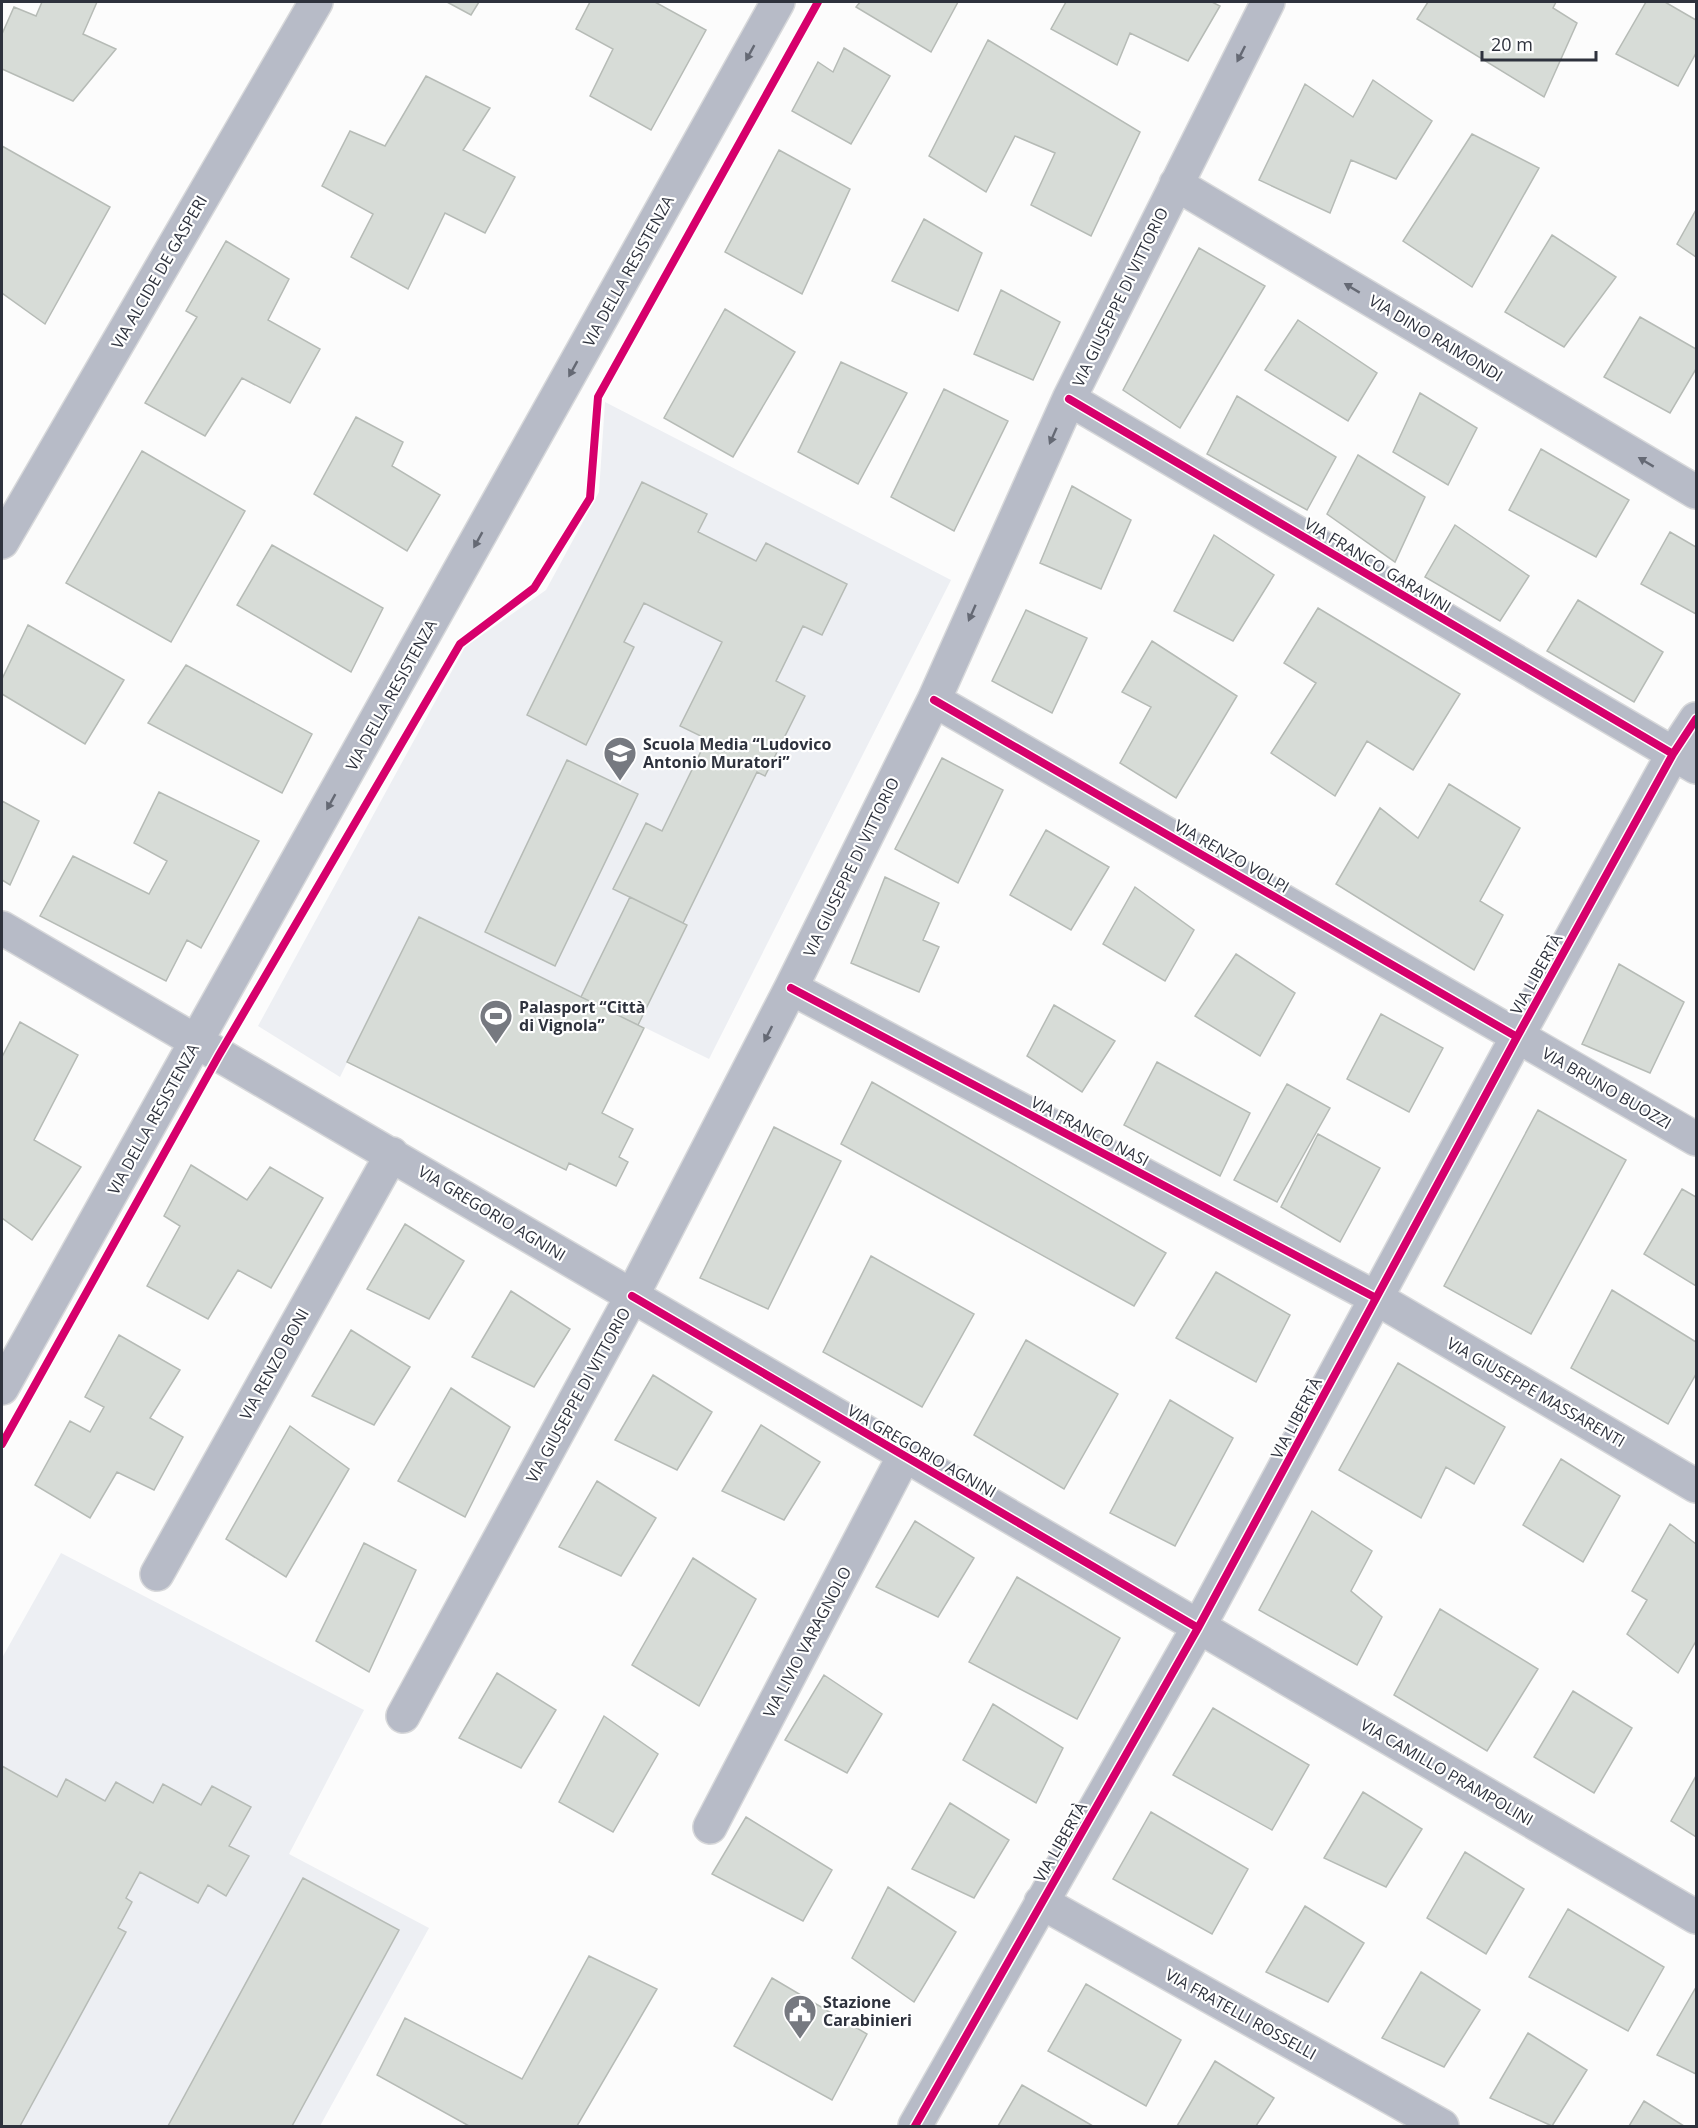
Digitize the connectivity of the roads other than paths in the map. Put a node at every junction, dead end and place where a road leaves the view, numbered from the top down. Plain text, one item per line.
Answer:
1 (316, 2) edge
2 (778, 2) edge
3 (1268, 2) edge
4 (1176, 184) junction
5 (1070, 399) junction
6 (1696, 492) edge
7 (2, 542) edge
8 (933, 700) junction
9 (1696, 719) edge
10 (1685, 760) edge
11 (2, 928) edge
12 (791, 988) junction
13 (1517, 1036) junction
14 (196, 1042) junction
15 (1696, 1139) edge
16 (392, 1154) junction
17 (632, 1296) junction
18 (1376, 1298) junction
19 (2, 1388) edge
20 (904, 1456) junction
21 (1696, 1486) edge
22 (157, 1574) dead end
23 (1198, 1628) junction
24 (403, 1716) dead end
25 (710, 1827) dead end
26 (1041, 1902) junction
27 (1696, 1917) edge
28 (915, 2127) edge
29 (1442, 2127) edge

1 - 7 street, VIA ALCIDE DE GASPERI
2 -> 14 street, VIA DELLA RESISTENZA
3 -> 4 street, VIA GIUSEPPE DI VITTORIO
4 - 5 street, VIA GIUSEPPE DI VITTORIO
6 -> 4 street, VIA DINO RAIMONDI
5 -> 8 street, VIA GIUSEPPE DI VITTORIO
5 - 10 street, VIA FRANCO GARAVINI
8 - 12 street, VIA GIUSEPPE DI VITTORIO
8 - 13 street, VIA RENZO VOLPI
9 - 10 street, VIA LIBERTÀ
10 - 13 street, VIA LIBERTÀ
11 - 14 street, VIA GREGORIO AGNINI
12 -> 17 street, VIA GIUSEPPE DI VITTORIO
12 - 18 street, VIA FRANCO NASI
13 - 15 street, VIA BRUNO BUOZZI
13 - 18 street, VIA LIBERTÀ
14 - 16 street, VIA GREGORIO AGNINI
14 - 19 street, VIA DELLA RESISTENZA
16 - 17 street, VIA GREGORIO AGNINI
16 - 22 street, VIA RENZO BONI
17 - 20 street, VIA GREGORIO AGNINI
17 - 24 street, VIA GIUSEPPE DI VITTORIO
18 - 21 street, VIA GIUSEPPE MASSARENTI
18 - 23 street, VIA LIBERTÀ
20 - 23 street, VIA GREGORIO AGNINI
20 - 25 street, VIA LIVIO VARAGNOLO
23 - 26 street, VIA LIBERTÀ
23 - 27 street, VIA CAMILLO PRAMPOLINI
26 - 28 street, VIA LIBERTÀ
26 - 29 street, VIA FRATELLI ROSSELLI

